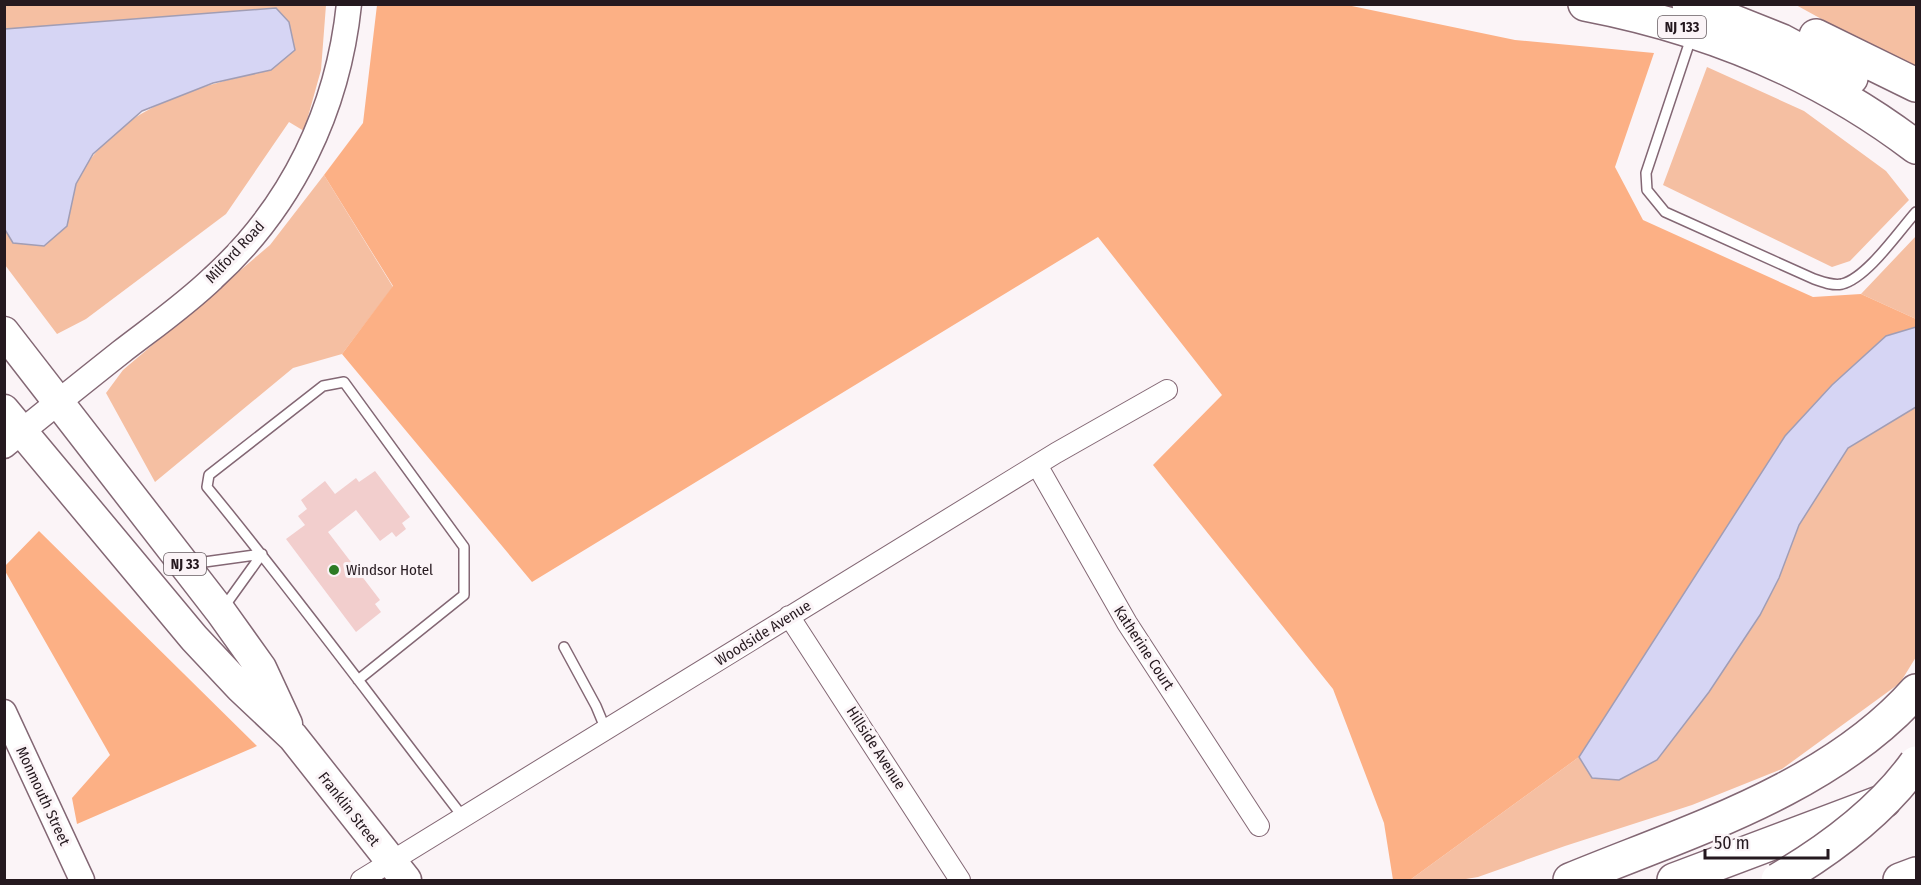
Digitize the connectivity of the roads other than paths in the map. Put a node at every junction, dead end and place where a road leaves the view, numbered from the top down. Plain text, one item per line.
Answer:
1 (350, 4) edge
2 (1585, 4) edge
3 (1734, 4) edge
4 (1691, 17) edge
5 (1774, 63) junction
6 (1917, 85) edge
7 (1917, 123) edge
8 (1917, 147) edge
9 (1917, 169) edge
10 (1917, 212) edge
11 (4, 332) edge
12 (1167, 390) dead end
13 (59, 402) junction
14 (10, 429) edge
15 (1037, 465) junction
16 (262, 554) junction
17 (185, 565) junction
18 (221, 612) junction
19 (789, 616) junction
20 (564, 647) dead end
21 (358, 680) junction
22 (1917, 691) edge
23 (4, 712) edge
24 (606, 730) junction
25 (293, 738) junction
26 (1917, 763) edge
27 (1917, 788) edge
28 (463, 817) junction
29 (1259, 826) dead end
30 (398, 871) edge
31 (1917, 874) edge
32 (82, 880) edge
33 (361, 880) edge
34 (960, 880) edge
35 (1570, 880) edge
36 (1674, 880) edge
37 (1778, 880) edge
38 (1900, 880) edge

1 - 13 street, Milford Road
2 - 4 highway, NJ 133
3 - 6 highway
4 - 5 highway, NJ 133
4 - 7 highway
4 - 10 lane
5 - 8 highway
5 - 9 highway
11 - 13 main road, NJ 33
12 - 15 street, Woodside Avenue
13 - 14 street, Milford Road
13 - 17 main road, NJ 33
14 - 25 main road, NJ 33
15 - 19 street, Woodside Avenue
15 - 29 street, Katherine Court
16 - 17 lane
16 - 18 lane
16 - 21 lane
16 - 21 lane
17 - 18 main road, NJ 33
18 - 25 main road, NJ 33
19 - 24 street, Woodside Avenue
19 - 34 street, Hillside Avenue
20 - 24 lane
21 - 28 lane
22 - 35 highway
23 - 32 street, Monmouth Street
24 - 28 street, Woodside Avenue
25 - 30 main road, Franklin Street / NJ 33
26 - 37 highway, bridge
27 - 36 highway
28 - 30 street, Woodside Avenue
30 - 33 street, Woodside Avenue
31 - 38 highway

